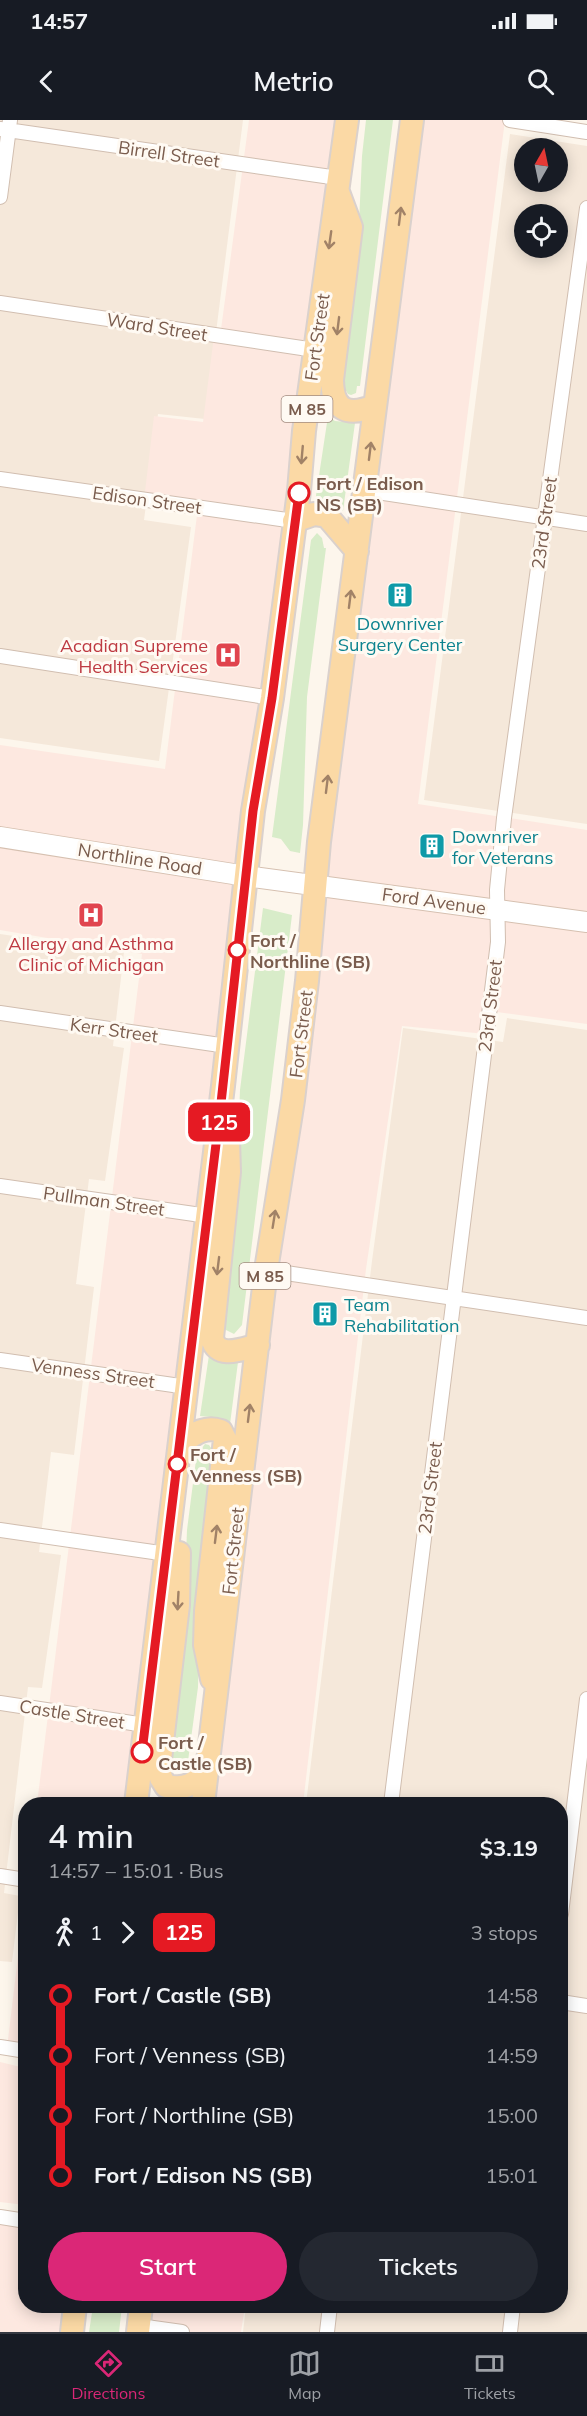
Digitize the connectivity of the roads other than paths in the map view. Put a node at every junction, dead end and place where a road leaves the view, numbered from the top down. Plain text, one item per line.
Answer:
1 (347, 120) edge
2 (412, 120) edge
3 (510, 120) edge
4 (6, 127) edge
5 (579, 127) edge
6 (338, 183) junction
7 (0, 197) edge
8 (587, 208) edge
9 (0, 303) edge
10 (315, 350) junction
11 (375, 406) junction
12 (0, 479) edge
13 (364, 490) junction
14 (545, 517) junction
15 (294, 521) junction
16 (587, 524) edge
17 (357, 550) junction
18 (0, 656) edge
19 (272, 698) junction
20 (0, 837) edge
21 (246, 876) junction
22 (280, 880) joint
23 (315, 884) junction
24 (498, 910) junction
25 (587, 922) edge
26 (0, 1013) edge
27 (227, 1047) junction
28 (221, 1103) junction
29 (0, 1186) edge
30 (208, 1216) junction
31 (266, 1270) junction
32 (453, 1298) junction
33 (587, 1318) edge
34 (258, 1345) junction
35 (0, 1360) edge
36 (187, 1387) junction
37 (180, 1444) junction
38 (173, 1501) junction
39 (0, 1530) edge
40 (167, 1554) junction
41 (215, 1695) junction
42 (587, 1699) edge
43 (0, 1703) edge
44 (144, 1725) junction
45 (207, 1769) junction
46 (137, 1797) edge
47 (203, 1797) edge
48 (393, 1797) edge
49 (568, 1856) edge
50 (0, 1876) edge
51 (18, 1879) edge
52 (568, 2003) edge
53 (587, 2006) edge
54 (0, 2047) edge
55 (18, 2050) edge
56 (0, 2217) edge
57 (18, 2220) edge
58 (74, 2313) edge
59 (329, 2313) edge
60 (512, 2313) edge
61 (139, 2321) edge
62 (72, 2332) edge
63 (182, 2332) edge
64 (327, 2332) edge
65 (510, 2332) edge

1 - 6 main road, Fort Street / M 85
11 -> 2 main road, Fort Street / M 85
3 - 5 street
4 - 6 street, Birrell Street
4 - 7 street
6 -> 10 main road, Fort Street / M 85
6 -> 11 main road
8 - 14 street, 23rd Street
9 - 10 street, Ward Street
10 -> 15 main road, Fort Street / M 85
13 -> 11 main road, Fort Street / M 85
12 - 15 street, Edison Street
13 - 14 street
13 - 17 main road, Fort Street / M 85
14 - 16 street
14 - 24 street, 23rd Street
15 - 17 main road
15 - 19 main road, Fort Street / M 85
23 -> 17 main road, Fort Street / M 85
18 - 19 street
19 - 21 main road, Fort Street / M 85
20 - 21 main road, Northline Road
21 - 22 main road, Northline Road
21 - 27 main road, Fort Street / M 85
22 - 23 main road, Ford Avenue
23 - 24 main road, Ford Avenue
31 -> 23 main road, Fort Street / M 85
24 - 25 main road, Ford Avenue
24 - 32 street, 23rd Street
26 - 27 street, Kerr Street
27 - 28 main road, Fort Street / M 85
28 - 30 main road, Fort Street / M 85
28 -> 34 main road
29 - 30 street, Pullman Street
30 - 36 main road, Fort Street / M 85
31 - 32 street
31 - 34 main road, Fort Street / M 85
32 - 33 street
32 - 48 street, 23rd Street
41 -> 34 main road, Fort Street / M 85
35 - 36 street, Venness Street
36 - 37 main road, Fort Street / M 85
37 - 38 main road, Fort Street / M 85
41 -> 37 main road
38 - 40 main road, Fort Street / M 85
38 -> 45 main road
39 - 40 street
40 - 44 main road, Fort Street / M 85
41 - 45 main road, Fort Street / M 85
42 - 49 street
43 - 44 street, Castle Street
44 - 46 main road, Fort Street / M 85
45 - 47 main road, Fort Street / M 85
50 - 51 street
52 - 53 street
54 - 55 street
56 - 57 street
58 - 62 main road
59 - 64 street
60 - 65 street
61 - 63 street

